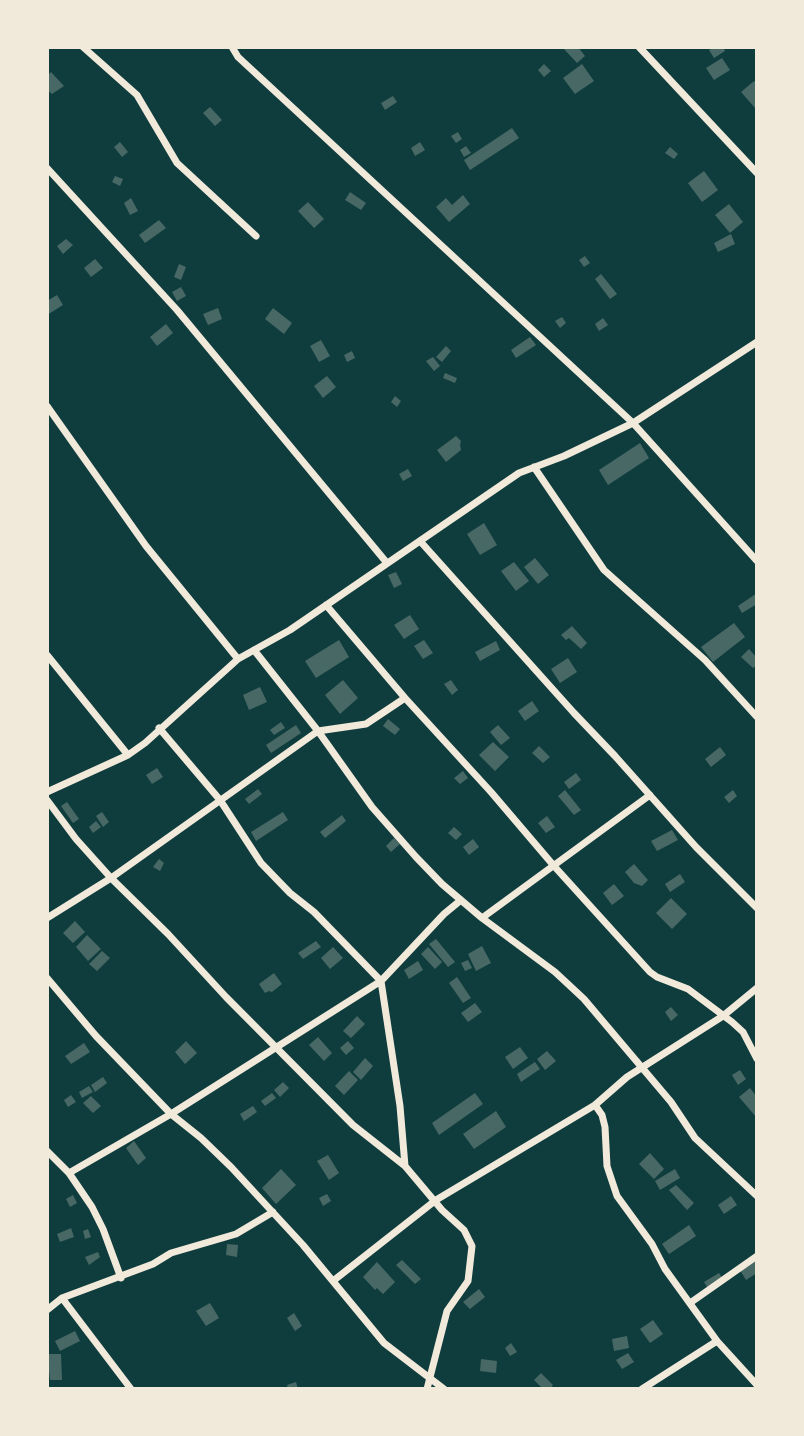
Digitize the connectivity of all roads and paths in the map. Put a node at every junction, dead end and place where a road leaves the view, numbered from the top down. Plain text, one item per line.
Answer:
1 (83, 47) edge
2 (232, 47) edge
3 (639, 47) edge
4 (47, 167) edge
5 (757, 173) edge
6 (257, 236) dead end
7 (757, 342) edge
8 (47, 406) edge
9 (633, 423) junction
10 (534, 467) junction
11 (421, 541) junction
12 (757, 561) edge
13 (387, 564) junction
14 (326, 606) junction
15 (254, 650) junction
16 (47, 655) edge
17 (238, 659) junction
18 (405, 698) junction
19 (757, 717) edge
20 (159, 728) junction
21 (318, 731) junction
22 (128, 755) junction
23 (47, 792) edge
24 (650, 795) junction
25 (47, 800) edge
26 (220, 800) junction
27 (554, 866) junction
28 (111, 878) junction
29 (461, 900) junction
30 (757, 908) edge
31 (47, 918) edge
32 (482, 918) junction
33 (47, 978) edge
34 (382, 981) junction
35 (757, 989) edge
36 (723, 1016) junction
37 (275, 1046) junction
38 (757, 1059) edge
39 (643, 1068) junction
40 (595, 1105) junction
41 (171, 1114) junction
42 (47, 1151) edge
43 (405, 1166) junction
44 (69, 1174) junction
45 (757, 1196) edge
46 (436, 1200) junction
47 (273, 1212) junction
48 (757, 1256) edge
49 (121, 1278) junction
50 (333, 1281) junction
51 (62, 1298) junction
52 (690, 1303) junction
53 (47, 1310) edge
54 (717, 1341) junction
55 (428, 1378) junction
56 (757, 1385) edge
57 (131, 1389) edge
58 (427, 1389) edge
59 (444, 1389) edge
60 (642, 1389) edge

1 - 6 street
2 - 9 street
3 - 5 street
4 - 13 street
7 - 9 street
8 - 17 street
9 - 10 street
9 - 12 street
10 - 11 street
10 - 19 street
11 - 13 street
11 - 24 street
13 - 14 street
14 - 15 street
14 - 18 street
15 - 17 street
15 - 21 street
16 - 22 street
17 - 20 street
18 - 21 street
18 - 27 street
20 - 22 street
20 - 26 street
21 - 26 street
21 - 29 street
22 - 23 street
24 - 27 street
24 - 30 street
25 - 28 street
26 - 28 street
26 - 34 street
27 - 32 street
27 - 36 street
28 - 31 street
28 - 37 street
29 - 32 street
29 - 34 street
32 - 39 street
33 - 41 street
34 - 37 street
34 - 43 street
35 - 36 street
36 - 38 street
36 - 39 street
37 - 41 street
37 - 43 street
39 - 40 street
39 - 45 street
40 - 46 street
40 - 52 street
41 - 44 street
41 - 47 street
42 - 44 street
43 - 46 street
44 - 49 street
46 - 50 street
46 - 55 street
47 - 49 street
47 - 50 street
48 - 52 street
49 - 51 street
50 - 55 street
51 - 53 street
51 - 57 street
52 - 54 street
54 - 56 street
54 - 60 street
55 - 58 street
55 - 59 street

